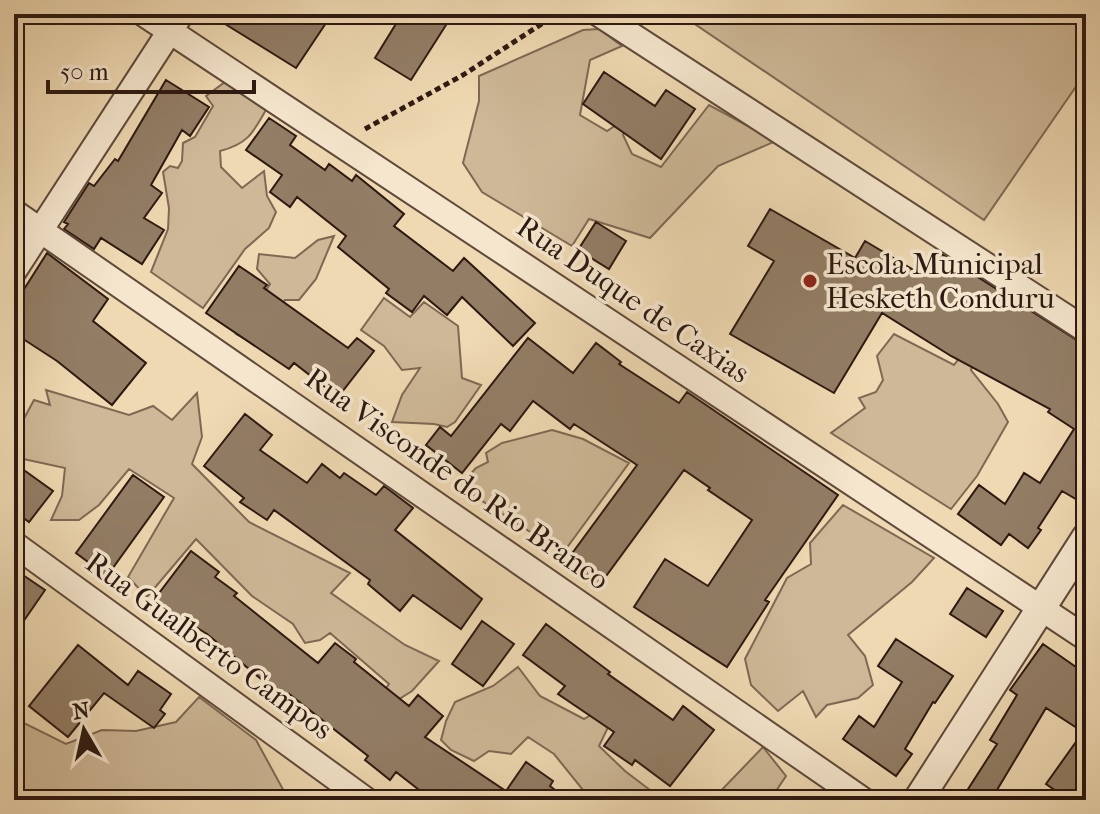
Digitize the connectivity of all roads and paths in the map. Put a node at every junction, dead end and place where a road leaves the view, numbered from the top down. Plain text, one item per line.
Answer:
1 (144, 14) edge
2 (557, 14) edge
3 (599, 14) edge
4 (176, 23) edge
5 (339, 143) junction
6 (14, 212) edge
7 (40, 229) junction
8 (14, 271) edge
9 (1086, 330) edge
10 (1086, 538) edge
11 (14, 544) edge
12 (1041, 609) junction
13 (1086, 638) edge
14 (366, 800) edge
15 (863, 800) edge
16 (918, 800) edge

1 - 4 street, Rua Duque de Caxias
2 - 5 path
3 - 9 street
4 - 5 street, Rua Duque de Caxias
4 - 7 street
5 - 12 street, Rua Duque de Caxias
6 - 7 street, Rua Visconde do Rio Branco
7 - 8 street
7 - 15 street, Rua Visconde do Rio Branco
10 - 12 street
11 - 14 street, Rua Gualberto Campos
12 - 13 street, Rua Duque de Caxias
12 - 16 street

